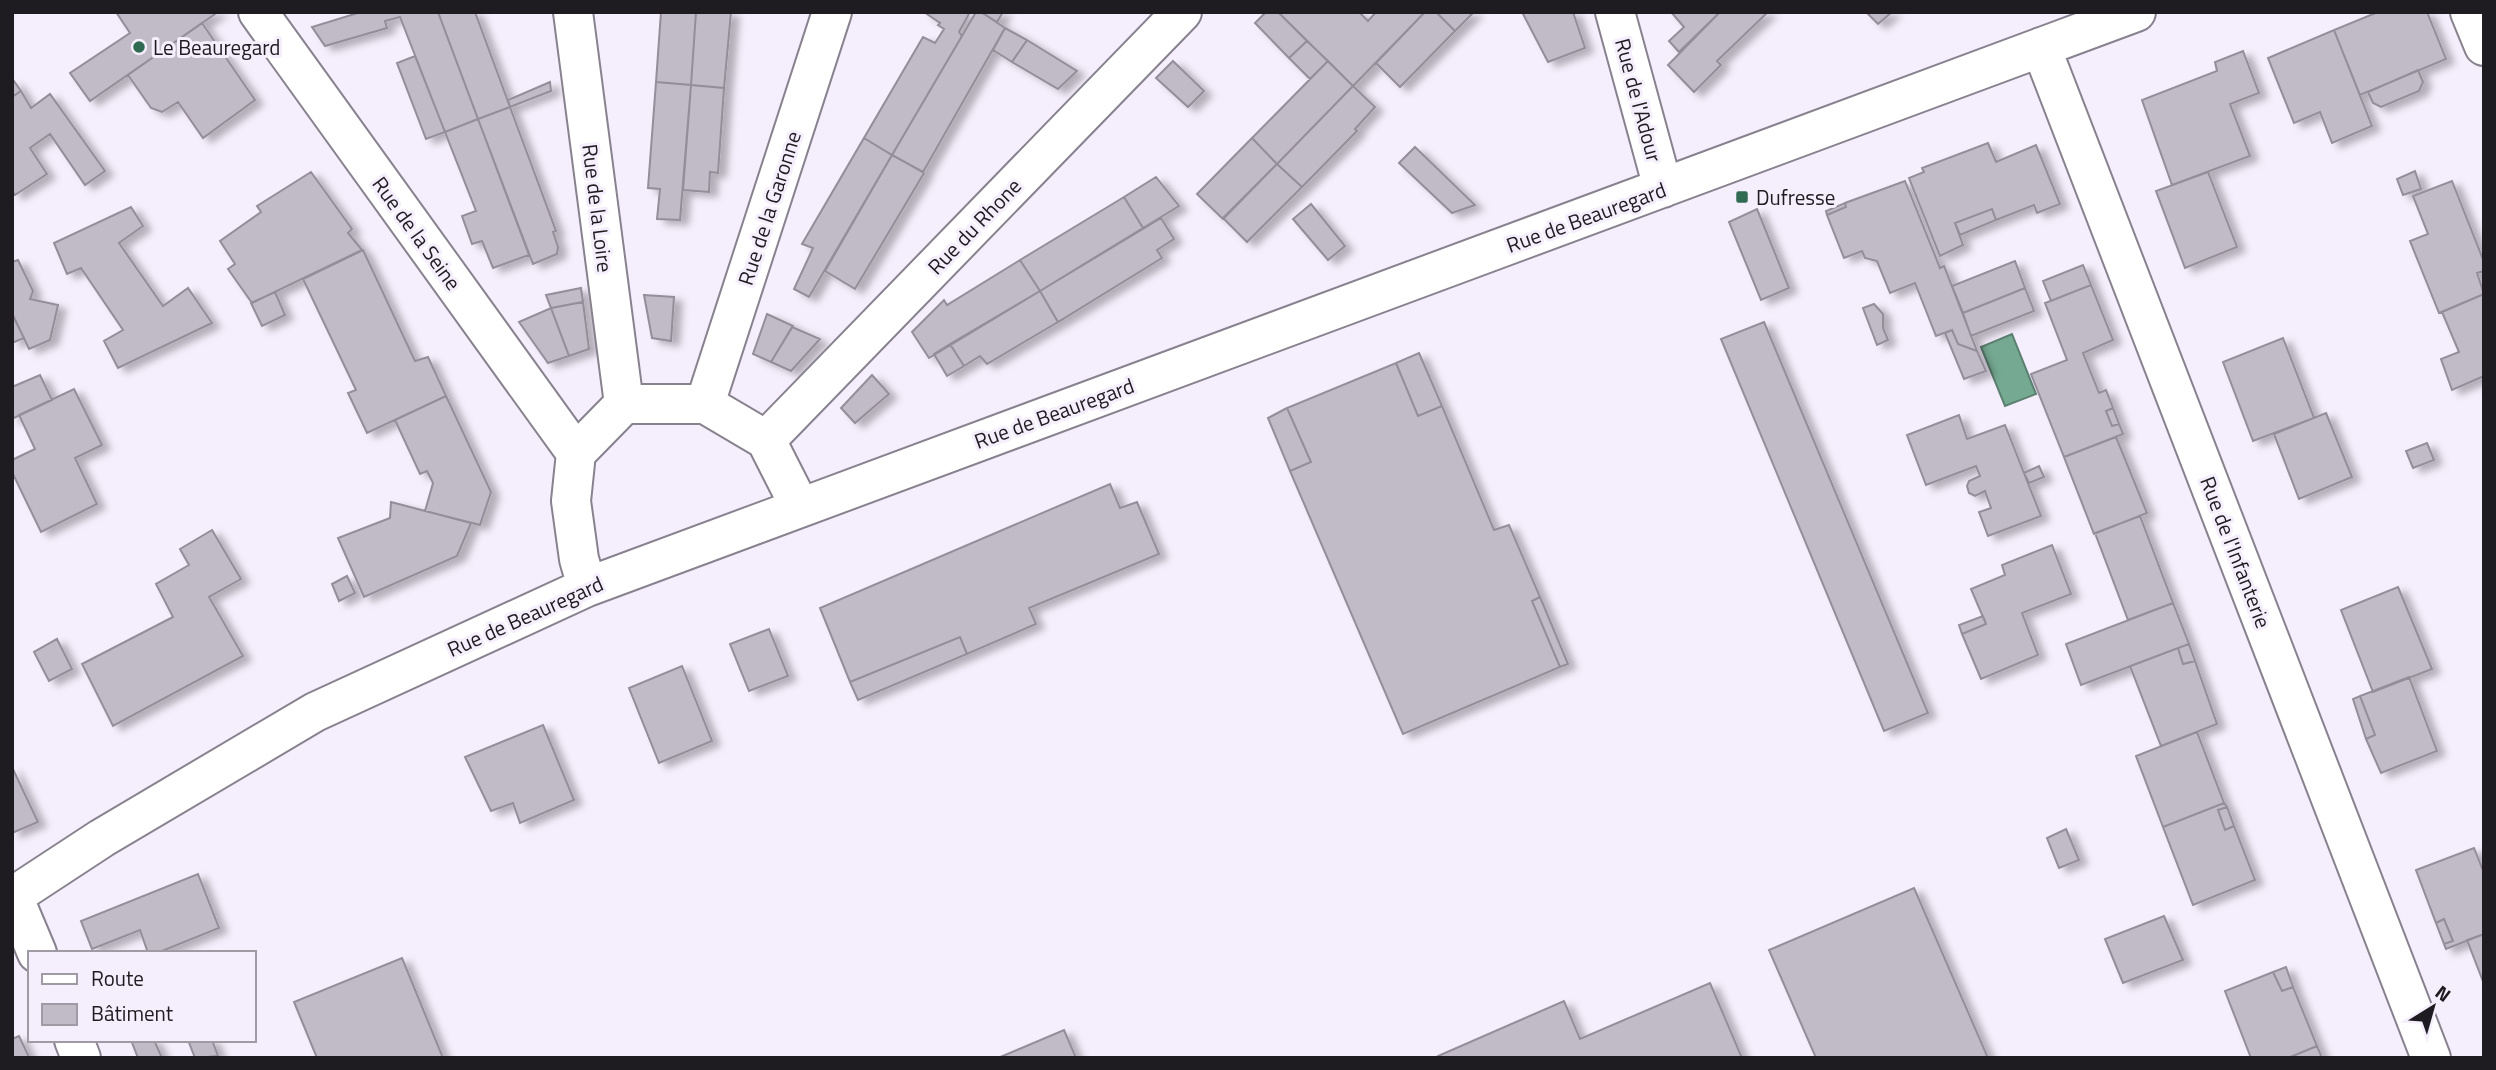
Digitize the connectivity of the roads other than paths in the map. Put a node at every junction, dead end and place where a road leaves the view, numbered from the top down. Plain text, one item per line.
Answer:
1 (258, 12) edge
2 (573, 12) edge
3 (832, 12) edge
4 (1182, 12) edge
5 (1615, 12) edge
6 (2136, 12) edge
7 (2470, 12) edge
8 (2484, 46) edge
9 (2041, 47) junction
10 (1663, 188) junction
11 (624, 404) junction
12 (705, 404) junction
13 (766, 440) junction
14 (576, 453) junction
15 (800, 507) junction
16 (587, 587) junction
17 (13, 897) edge
18 (36, 951) edge
19 (2431, 1058) edge

1 - 14 street, Rue de la Seine
2 - 11 street, Rue de la Loire
3 - 12 street, Rue de la Garonne
4 - 13 street, Rue du Rhone
5 - 10 street, Rue de l'Adour
6 - 9 street, Rue de Beauregard
7 - 8 street
9 - 10 street, Rue de Beauregard
9 - 19 street, Rue de l'Infanterie
10 - 15 street, Rue de Beauregard
11 - 12 street
11 - 14 street
12 - 13 street
13 - 15 street
14 - 16 street
15 - 16 street, Rue de Beauregard
16 - 17 street, Rue de Beauregard
17 - 18 street

